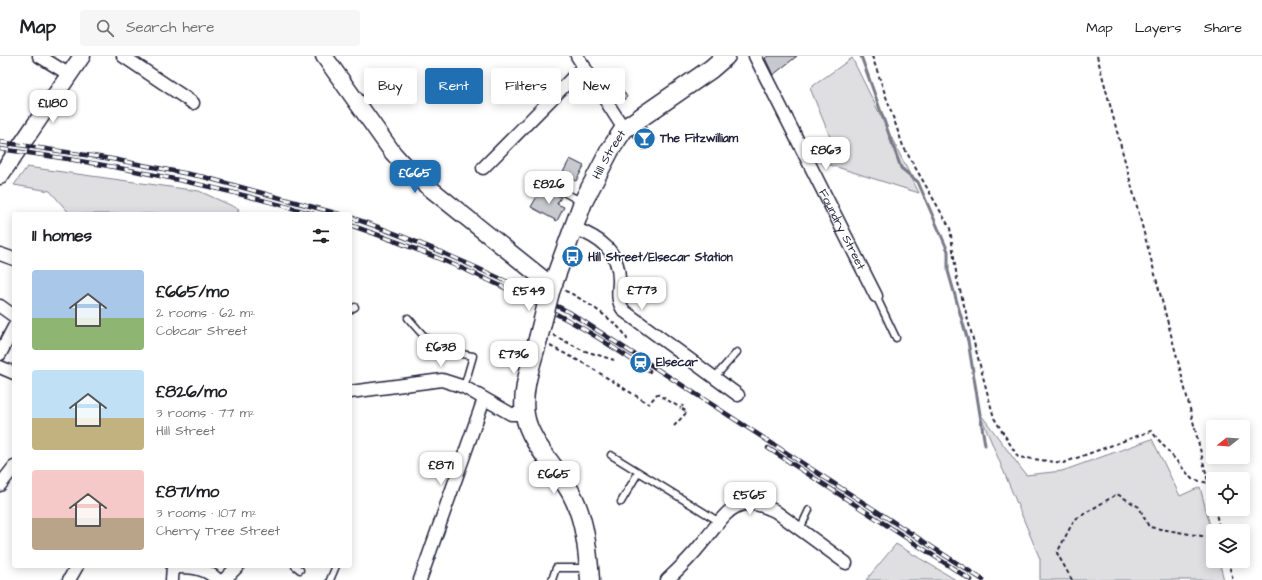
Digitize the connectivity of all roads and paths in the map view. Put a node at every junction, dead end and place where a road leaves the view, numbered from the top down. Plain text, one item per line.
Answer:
1 (39, 56) edge
2 (82, 56) edge
3 (123, 56) edge
4 (324, 56) edge
5 (726, 56) edge
6 (755, 56) edge
7 (872, 56) edge
8 (1097, 56) edge
9 (581, 61) edge
10 (70, 74) junction
11 (193, 103) dead end
12 (624, 129) junction
13 (483, 168) dead end
14 (0, 176) edge
15 (545, 182) dead end
16 (583, 202) junction
17 (574, 228) junction
18 (0, 254) edge
19 (12, 258) edge
20 (551, 289) junction
21 (876, 296) joint
22 (0, 306) edge
23 (12, 315) edge
24 (408, 318) dead end
25 (12, 331) edge
26 (896, 338) dead end
27 (627, 340) dead end
28 (737, 352) dead end
29 (0, 354) edge
30 (614, 360) dead end
31 (0, 367) edge
32 (12, 372) edge
33 (714, 378) junction
34 (464, 387) junction
35 (352, 392) edge
36 (738, 395) dead end
37 (484, 399) junction
38 (683, 405) dead end
39 (681, 408) junction
40 (524, 414) junction
41 (674, 426) dead end
42 (611, 456) dead end
43 (12, 469) edge
44 (638, 473) junction
45 (1206, 475) edge
46 (2, 480) edge
47 (1206, 482) edge
48 (621, 502) dead end
49 (810, 510) dead end
50 (718, 522) junction
51 (800, 528) junction
52 (1206, 537) edge
53 (846, 563) dead end
54 (76, 568) edge
55 (173, 568) edge
56 (198, 568) edge
57 (236, 568) edge
58 (335, 568) edge
59 (1230, 568) edge
60 (589, 574) edge
61 (69, 580) edge
62 (172, 580) edge
63 (218, 580) edge
64 (224, 580) edge
65 (330, 580) edge
66 (420, 580) edge
67 (552, 580) edge
68 (666, 580) edge
69 (1072, 580) edge
70 (1234, 580) edge

1 - 10 street
2 - 10 street
3 - 11 street
4 - 20 street
5 - 12 main road, Hill Street
6 - 21 street, Foundry Street
7 - 47 path
8 - 45 path
9 - 12 street
9 - 13 street
10 - 14 street
12 - 16 main road, Hill Street
15 - 16 lane
16 - 17 main road, Hill Street
17 - 20 main road, Hill Street
17 - 33 street
18 - 19 street
20 - 27 path
20 - 40 main road, Hill Street, bridge
21 - 26 lane
22 - 23 street
24 - 34 lane
25 - 29 street
28 - 33 lane
30 - 39 path
31 - 32 street
33 - 36 street
34 - 35 street
34 - 37 street
37 - 40 street
37 - 66 street
38 - 39 path
39 - 41 path
40 - 60 main road
42 - 44 lane
43 - 46 street
44 - 48 lane
44 - 50 lane
49 - 51 lane
50 - 51 street
50 - 68 street
51 - 53 street
52 - 69 path
54 - 61 street
55 - 62 street
56 - 63 street
57 - 64 street
58 - 65 lane
59 - 70 path
60 - 67 lane

